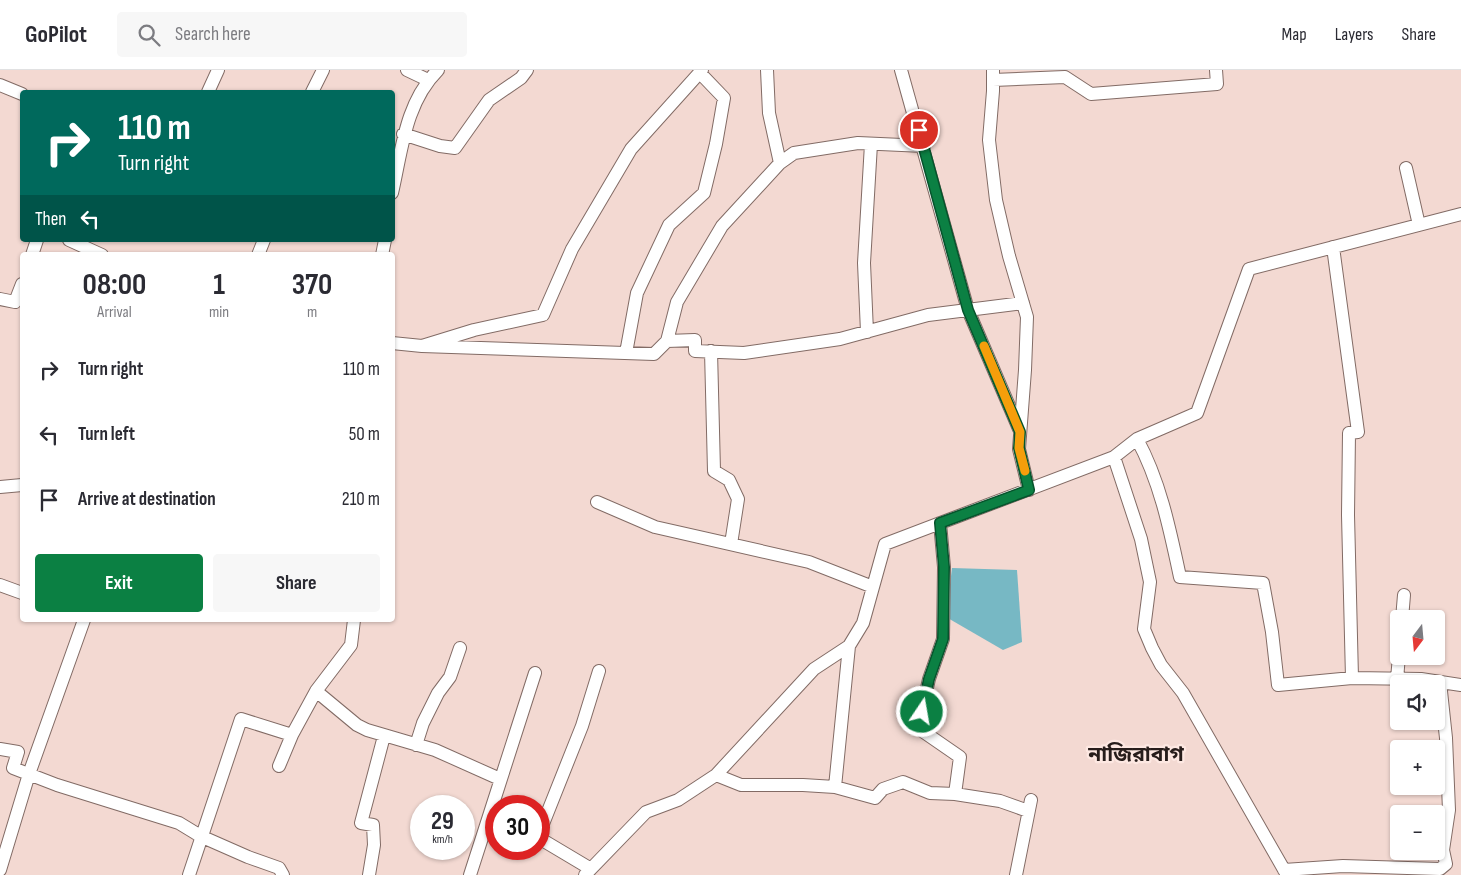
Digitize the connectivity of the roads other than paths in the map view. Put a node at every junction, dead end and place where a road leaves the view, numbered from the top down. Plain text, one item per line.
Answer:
1 (218, 70) edge
2 (323, 70) edge
3 (407, 70) edge
4 (438, 70) edge
5 (526, 70) edge
6 (767, 70) edge
7 (901, 70) edge
8 (1216, 70) edge
9 (701, 72) edge
10 (993, 75) edge
11 (428, 80) junction
12 (0, 85) edge
13 (209, 90) edge
14 (313, 90) edge
15 (20, 93) edge
16 (404, 134) junction
17 (871, 144) junction
18 (924, 146) junction
19 (780, 163) junction
20 (1406, 168) dead end
21 (395, 178) edge
22 (1461, 214) edge
23 (1419, 225) junction
24 (73, 242) edge
25 (1333, 247) junction
26 (95, 252) edge
27 (20, 289) edge
28 (0, 299) edge
29 (1023, 303) junction
30 (968, 310) junction
31 (867, 332) junction
32 (667, 341) junction
33 (395, 343) edge
34 (422, 346) junction
35 (711, 351) junction
36 (626, 353) junction
37 (1020, 432) junction
38 (1137, 439) junction
39 (1114, 457) junction
40 (20, 485) edge
41 (0, 487) edge
42 (1029, 490) junction
43 (597, 502) dead end
44 (940, 523) junction
45 (731, 544) junction
46 (0, 585) edge
47 (873, 587) junction
48 (20, 592) edge
49 (1404, 595) dead end
50 (1403, 610) edge
51 (80, 622) edge
52 (354, 622) edge
53 (849, 646) junction
54 (460, 648) dead end
55 (600, 671) dead end
56 (535, 674) dead end
57 (1352, 678) junction
58 (1390, 679) edge
59 (1445, 683) edge
60 (1461, 685) edge
61 (316, 691) junction
62 (1445, 729) edge
63 (292, 735) junction
64 (384, 736) junction
65 (416, 745) junction
66 (0, 749) edge
67 (279, 766) dead end
68 (29, 774) junction
69 (716, 775) junction
70 (500, 779) junction
71 (835, 787) junction
72 (955, 794) junction
73 (497, 795) edge
74 (550, 808) edge
75 (200, 836) junction
76 (485, 836) edge
77 (550, 844) edge
78 (0, 870) edge
79 (588, 872) edge
80 (1286, 872) edge
81 (189, 875) edge
82 (283, 875) edge
83 (369, 875) edge
84 (470, 875) edge
85 (1016, 875) edge

1 - 13 street
2 - 14 street
3 - 11 street
4 - 11 street
5 - 16 street
6 - 19 street
7 - 18 street
8 - 10 street
9 - 34 street
9 - 36 street
10 - 29 street
11 - 16 street
12 - 15 street
16 - 21 street
17 - 18 street
17 - 19 street
17 - 31 street
18 - 30 street
19 - 32 street
20 - 23 street
22 - 23 street
23 - 25 street
24 - 26 street
25 - 38 street
25 - 57 street
27 - 28 street
29 - 30 street
29 - 37 street
30 - 31 street
30 - 37 street
31 - 35 street
32 - 35 street
32 - 36 street
33 - 34 street
34 - 36 street
35 - 45 street
37 - 42 street
38 - 39 street
38 - 57 street
39 - 42 street
39 - 80 street
40 - 41 street
42 - 44 street
43 - 45 street
44 - 47 street
44 - 72 street
45 - 47 street
46 - 48 street
47 - 53 street
49 - 50 street
51 - 68 street
52 - 61 street
53 - 69 street
53 - 71 street
54 - 65 street
55 - 74 street
56 - 70 street
57 - 58 street
59 - 60 street
61 - 63 street
61 - 64 street
62 - 80 street
63 - 67 street
63 - 75 street
64 - 65 street
64 - 83 street
65 - 70 street
66 - 68 street
68 - 75 street
68 - 78 street
69 - 71 street
69 - 79 street
70 - 73 street
71 - 72 street
72 - 85 street
75 - 81 street
75 - 82 street
76 - 84 street
77 - 79 street

